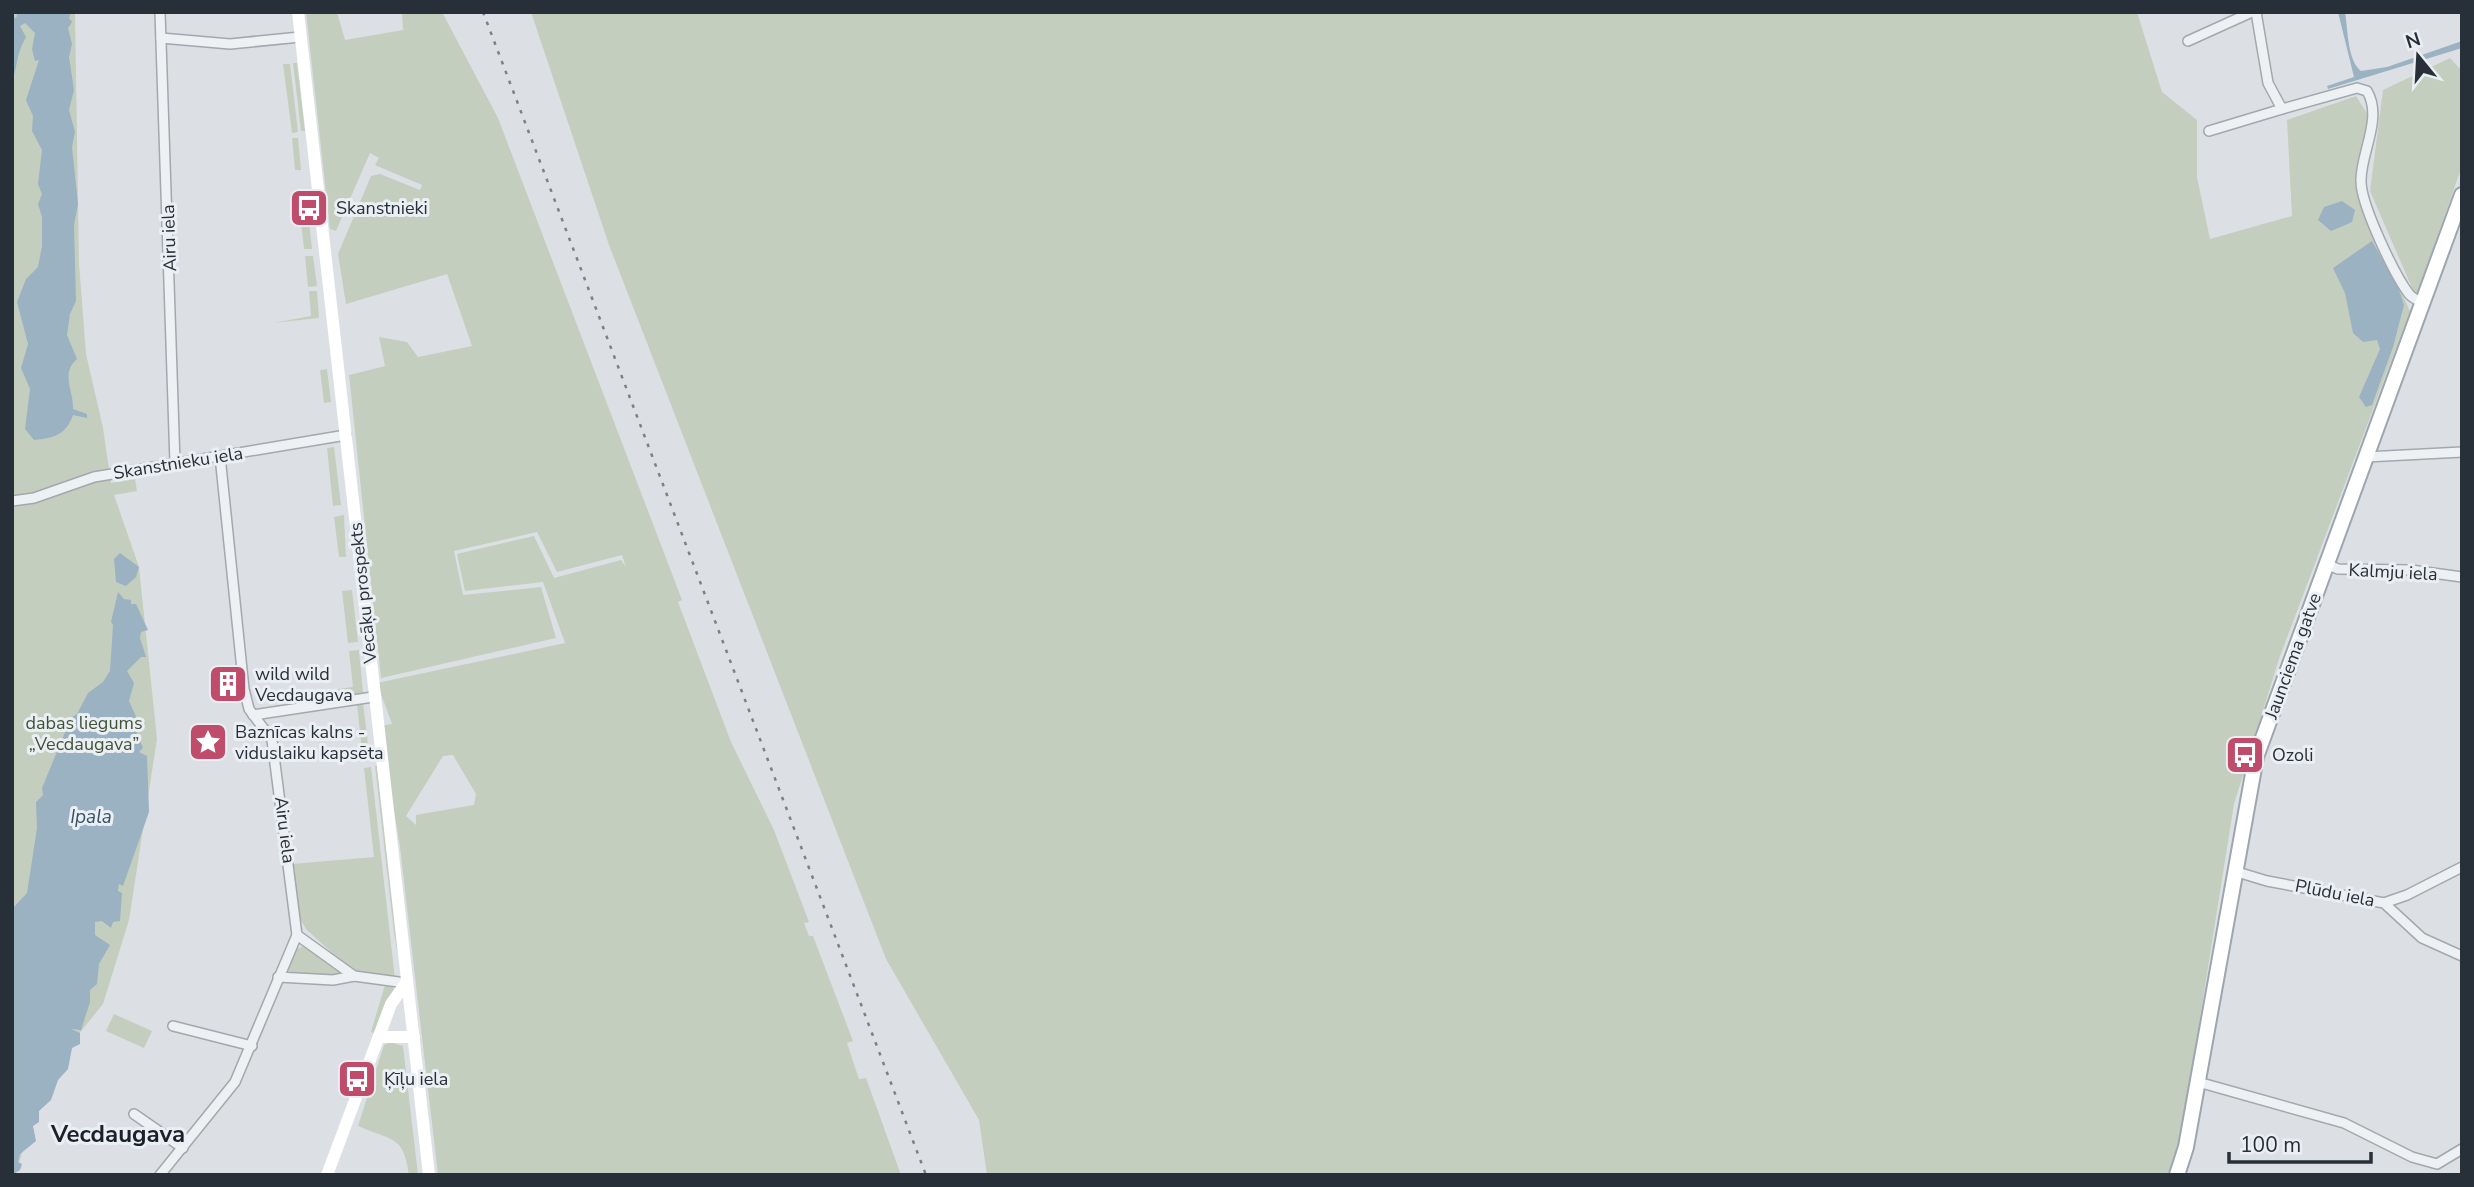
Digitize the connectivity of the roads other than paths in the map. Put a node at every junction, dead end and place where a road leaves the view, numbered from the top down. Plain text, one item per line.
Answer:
1 (160, 12) edge
2 (298, 12) edge
3 (2254, 12) edge
4 (161, 37) junction
5 (300, 37) junction
6 (2188, 41) dead end
7 (2282, 109) junction
8 (2209, 131) dead end
9 (2462, 195) edge
10 (2422, 302) junction
11 (346, 435) junction
12 (2462, 452) edge
13 (220, 456) junction
14 (2366, 457) junction
15 (174, 463) junction
16 (12, 501) edge
17 (2326, 564) junction
18 (2462, 577) edge
19 (373, 697) junction
20 (253, 715) junction
21 (2462, 867) edge
22 (2234, 871) junction
23 (2384, 903) junction
24 (297, 935) junction
25 (2462, 956) edge
26 (354, 976) junction
27 (278, 977) junction
28 (403, 988) junction
29 (173, 1026) dead end
30 (380, 1037) junction
31 (414, 1037) junction
32 (252, 1046) junction
33 (2198, 1082) junction
34 (134, 1114) dead end
35 (183, 1148) junction
36 (2462, 1149) edge
37 (160, 1175) edge
38 (327, 1175) edge
39 (429, 1175) edge
40 (2177, 1175) edge

1 - 4 street, Airu iela
2 - 5 main road, Vecāķu prospekts
3 - 6 street
3 - 7 street
4 - 5 street
4 - 15 street, Airu iela
5 - 11 main road, Vecāķu prospekts
7 - 8 street
7 - 10 street
9 - 10 main road, Jaunciema gatve
10 - 14 main road, Jaunciema gatve
11 - 13 street, Skanstnieku iela
11 - 19 main road, Vecāķu prospekts
12 - 14 street
13 - 15 street, Skanstnieku iela
13 - 20 street, Airu iela
14 - 17 main road, Jaunciema gatve
15 - 16 street, Skanstnieku iela
17 - 18 street, Kalmju iela
17 - 22 main road, Jaunciema gatve
19 - 20 street
19 - 28 main road, Vecāķu prospekts
20 - 24 street, Airu iela
21 - 23 street
22 - 23 street, Plūdu iela
22 - 33 main road, Jaunciema gatve
23 - 25 street, Plūdu iela
24 - 26 street
24 - 27 street
26 - 27 street
26 - 28 street
27 - 32 street
28 - 30 main road
28 - 31 main road, Vecāķu prospekts
29 - 32 street
30 - 31 main road
30 - 38 main road
31 - 39 main road, Vecāķu prospekts
32 - 35 street
33 - 36 street
33 - 40 main road, Jaunciema gatve
34 - 35 street
35 - 37 street

